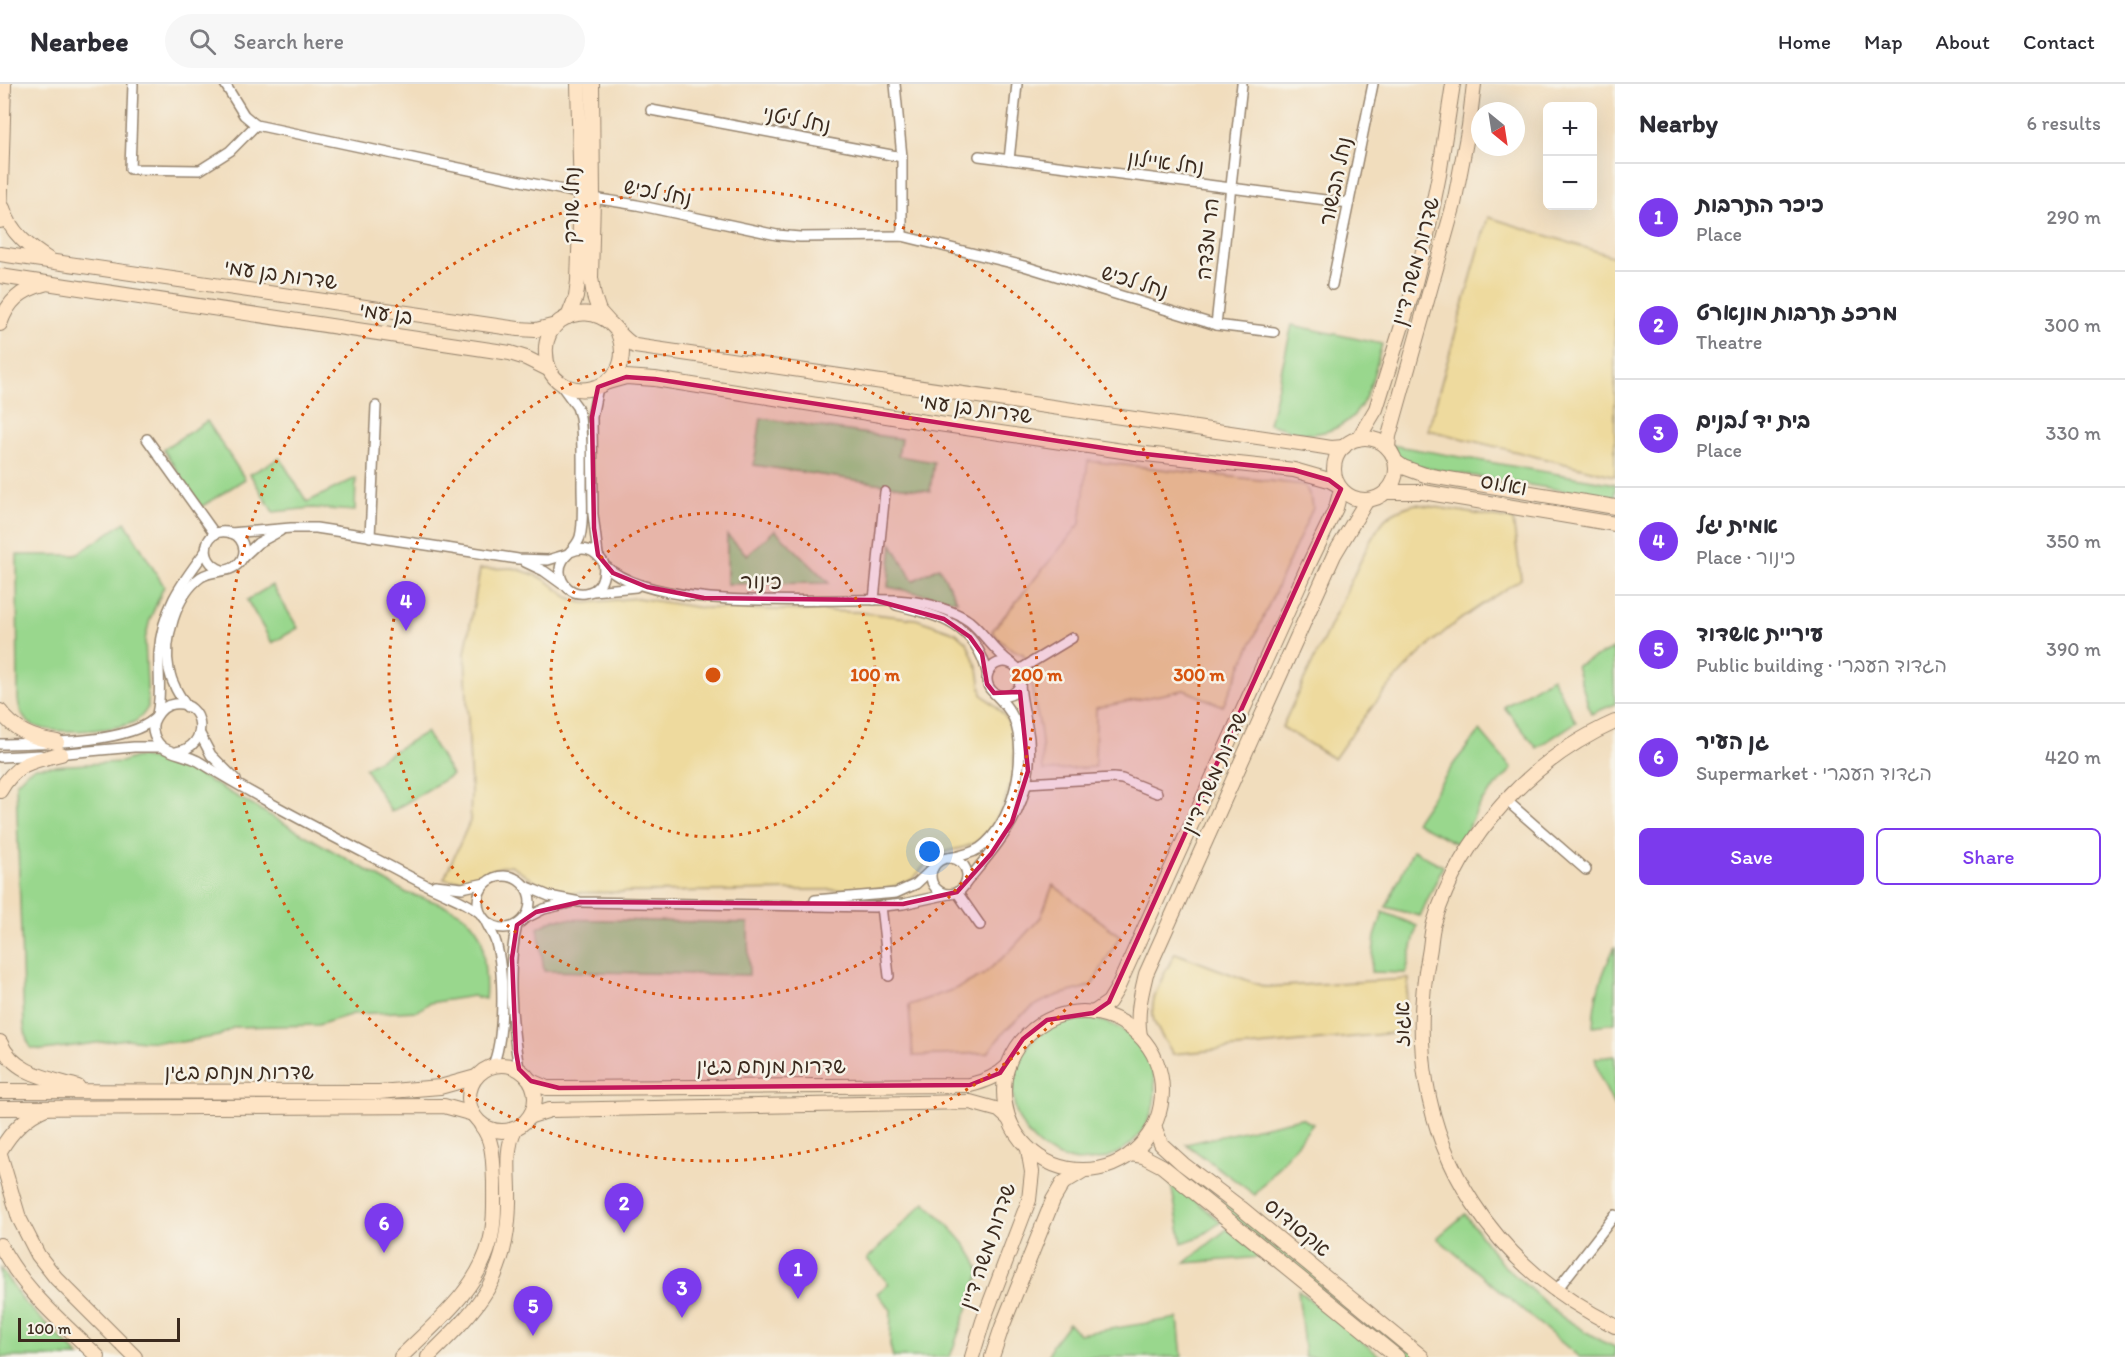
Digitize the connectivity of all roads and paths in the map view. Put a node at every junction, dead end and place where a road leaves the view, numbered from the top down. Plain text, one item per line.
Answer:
1 (4, 84) edge
2 (133, 84) edge
3 (225, 84) edge
4 (578, 84) edge
5 (592, 84) edge
6 (895, 84) edge
7 (1017, 84) edge
8 (1242, 84) edge
9 (1373, 84) edge
10 (1453, 84) edge
11 (1474, 84) edge
12 (651, 110) dead end
13 (256, 125) junction
14 (979, 156) dead end
15 (902, 157) junction
16 (1009, 160) junction
17 (1231, 188) junction
18 (587, 197) junction
19 (1, 199) edge
20 (1349, 203) junction
21 (0, 221) edge
22 (902, 236) junction
23 (0, 254) edge
24 (56, 264) junction
25 (0, 276) edge
26 (46, 283) junction
27 (1332, 285) dead end
28 (568, 316) junction
29 (0, 324) edge
30 (556, 325) junction
31 (1216, 325) junction
32 (613, 328) junction
33 (1274, 332) dead end
34 (554, 375) junction
35 (603, 384) junction
36 (376, 406) dead end
37 (147, 439) dead end
38 (1358, 439) junction
39 (1344, 447) junction
40 (1388, 448) junction
41 (1396, 462) junction
42 (1339, 487) junction
43 (885, 492) dead end
44 (1386, 492) junction
45 (1367, 500) junction
46 (1615, 507) edge
47 (1615, 524) edge
48 (291, 528) junction
49 (231, 533) junction
50 (215, 534) junction
51 (370, 537) junction
52 (205, 552) junction
53 (569, 553) junction
54 (598, 555) junction
55 (243, 557) junction
56 (518, 560) junction
57 (604, 565) junction
58 (222, 570) junction
59 (567, 587) junction
60 (647, 587) junction
61 (591, 591) junction
62 (875, 600) junction
63 (1072, 638) dead end
64 (1011, 663) junction
65 (1019, 670) junction
66 (987, 672) junction
67 (1020, 684) junction
68 (994, 693) junction
69 (187, 707) junction
70 (0, 711) edge
71 (156, 717) junction
72 (1615, 722) edge
73 (200, 734) junction
74 (0, 744) edge
75 (162, 747) junction
76 (59, 748) junction
77 (176, 752) junction
78 (0, 758) edge
79 (1026, 783) junction
80 (0, 791) edge
81 (250, 791) junction
82 (1157, 793) dead end
83 (1507, 801) junction
84 (949, 858) junction
85 (933, 868) junction
86 (1586, 870) dead end
87 (412, 878) junction
88 (487, 882) junction
89 (965, 884) junction
90 (525, 886) junction
91 (953, 893) junction
92 (580, 902) junction
93 (768, 904) junction
94 (880, 906) junction
95 (482, 916) junction
96 (520, 923) junction
97 (980, 925) dead end
98 (889, 976) dead end
99 (1093, 1013) junction
100 (1140, 1036) junction
101 (0, 1042) edge
102 (492, 1066) junction
103 (1008, 1066) junction
104 (519, 1070) junction
105 (477, 1077) junction
106 (531, 1081) junction
107 (0, 1091) edge
108 (98, 1092) junction
109 (48, 1107) junction
110 (0, 1108) edge
111 (531, 1116) junction
112 (1008, 1118) junction
113 (477, 1119) junction
114 (1154, 1126) junction
115 (515, 1129) junction
116 (1028, 1149) junction
117 (0, 1153) edge
118 (1131, 1154) junction
119 (1083, 1170) junction
120 (1615, 1215) edge
121 (0, 1245) edge
122 (1555, 1292) junction
123 (1615, 1326) edge
124 (98, 1357) edge
125 (135, 1357) edge
126 (400, 1357) edge
127 (428, 1357) edge
128 (972, 1357) edge
129 (992, 1357) edge
130 (1397, 1357) edge
131 (1422, 1357) edge

1 - 19 main road
2 - 13 street
3 - 13 street
4 - 18 main road, נחל שורק
5 - 18 main road, נחל שורק
6 - 15 street
7 - 16 street
8 - 17 street, הר מצדה
9 - 20 street, נחל הבשור
10 - 38 main road, שדרות משה דיין
11 - 40 main road, שדרות משה דיין
12 - 15 street, נחל ליטני
13 - 18 street, נחל לכיש
14 - 16 street, נחל איילון
15 - 22 street
16 - 17 street, נחל איילון
17 - 20 street, נחל איילון
17 - 31 street, הר מצדה
18 - 22 street, נחל לכיש
18 - 28 main road, נחל שורק
18 - 32 main road, נחל שורק
19 - 21 main road
19 - 24 main road
20 - 27 street, נחל הבשור
22 - 31 street, נחל לכיש
23 - 24 main road, שדרות בן עמי
24 - 30 main road, שדרות בן עמי
25 - 26 main road, בן עמי
26 - 29 main road
26 - 34 main road, בן עמי
28 - 30 main road, שדרות בן עמי
28 - 32 main road, שדרות בן עמי
30 - 34 main road
31 - 33 street, נחל לכיש
32 - 35 main road
32 - 39 main road, שדרות בן עמי
34 - 35 main road, שדרות בן עמי
34 - 53 street
35 - 42 main road, שדרות בן עמי
35 - 54 street
36 - 51 street
37 - 50 street
38 - 39 main road, שדרות משה דיין
38 - 40 main road
39 - 42 main road, שדרות משה דיין
40 - 41 main road
41 - 44 main road
41 - 46 main road, ואלוס
42 - 45 main road
42 - 99 main road, שדרות משה דיין
43 - 62 street
44 - 45 main road
44 - 47 main road, ואלוס
45 - 100 main road, שדרות משה דיין
48 - 49 street
48 - 51 street
48 - 55 street
49 - 50 street
49 - 55 street
50 - 52 street
51 - 56 street
52 - 58 street
52 - 71 street
53 - 54 street
53 - 56 street
53 - 59 street
54 - 57 street
55 - 58 street
56 - 59 street
57 - 60 street, כינור
57 - 61 street
58 - 69 street
59 - 61 street
60 - 61 street, כינור
60 - 62 street, כינור
62 - 64 street, כינור
62 - 66 street, כינור
63 - 65 street
64 - 65 street
64 - 66 street
65 - 67 street
66 - 68 street
67 - 68 street
67 - 79 street
68 - 84 street
69 - 71 street
69 - 73 street
70 - 76 main road
71 - 75 street
71 - 76 street
72 - 83 main road, אגוז
73 - 77 street
73 - 81 street
74 - 76 street
75 - 76 street
75 - 77 street
76 - 78 street
76 - 80 main road
77 - 81 street
79 - 82 street
79 - 89 street
81 - 87 street
83 - 86 street
83 - 122 main road, אגוז
84 - 85 street
84 - 89 street
85 - 91 street
85 - 93 street
87 - 88 street
87 - 95 street
88 - 90 street
88 - 95 street
89 - 91 street
90 - 92 street
90 - 96 street
91 - 94 street
91 - 97 street
92 - 93 street
92 - 96 street
93 - 94 street
94 - 98 street
95 - 96 street
95 - 102 street
96 - 104 street
99 - 100 main road
99 - 103 main road
100 - 114 main road
101 - 108 main road
102 - 104 main road
102 - 105 main road
103 - 106 main road, שדרות מנחם בגין
103 - 112 main road
104 - 106 main road
105 - 108 main road, שדרות מנחם בגין
105 - 113 main road
106 - 111 main road
107 - 108 main road, שדרות מנחם בגין
109 - 110 main road, שדרות מנחם בגין
109 - 113 main road, שדרות מנחם בגין
109 - 117 main road
111 - 112 main road, שדרות מנחם בגין
111 - 115 main road
112 - 116 main road
113 - 115 main road
113 - 126 main road
114 - 118 main road
114 - 131 main road, אקסודוס
115 - 127 main road
116 - 119 main road
116 - 128 main road, שדרות משה דיין
117 - 125 main road
118 - 119 main road
118 - 130 main road, אקסודוס
119 - 129 main road, שדרות משה דיין
120 - 122 street
121 - 124 main road
122 - 123 main road, אגוז

